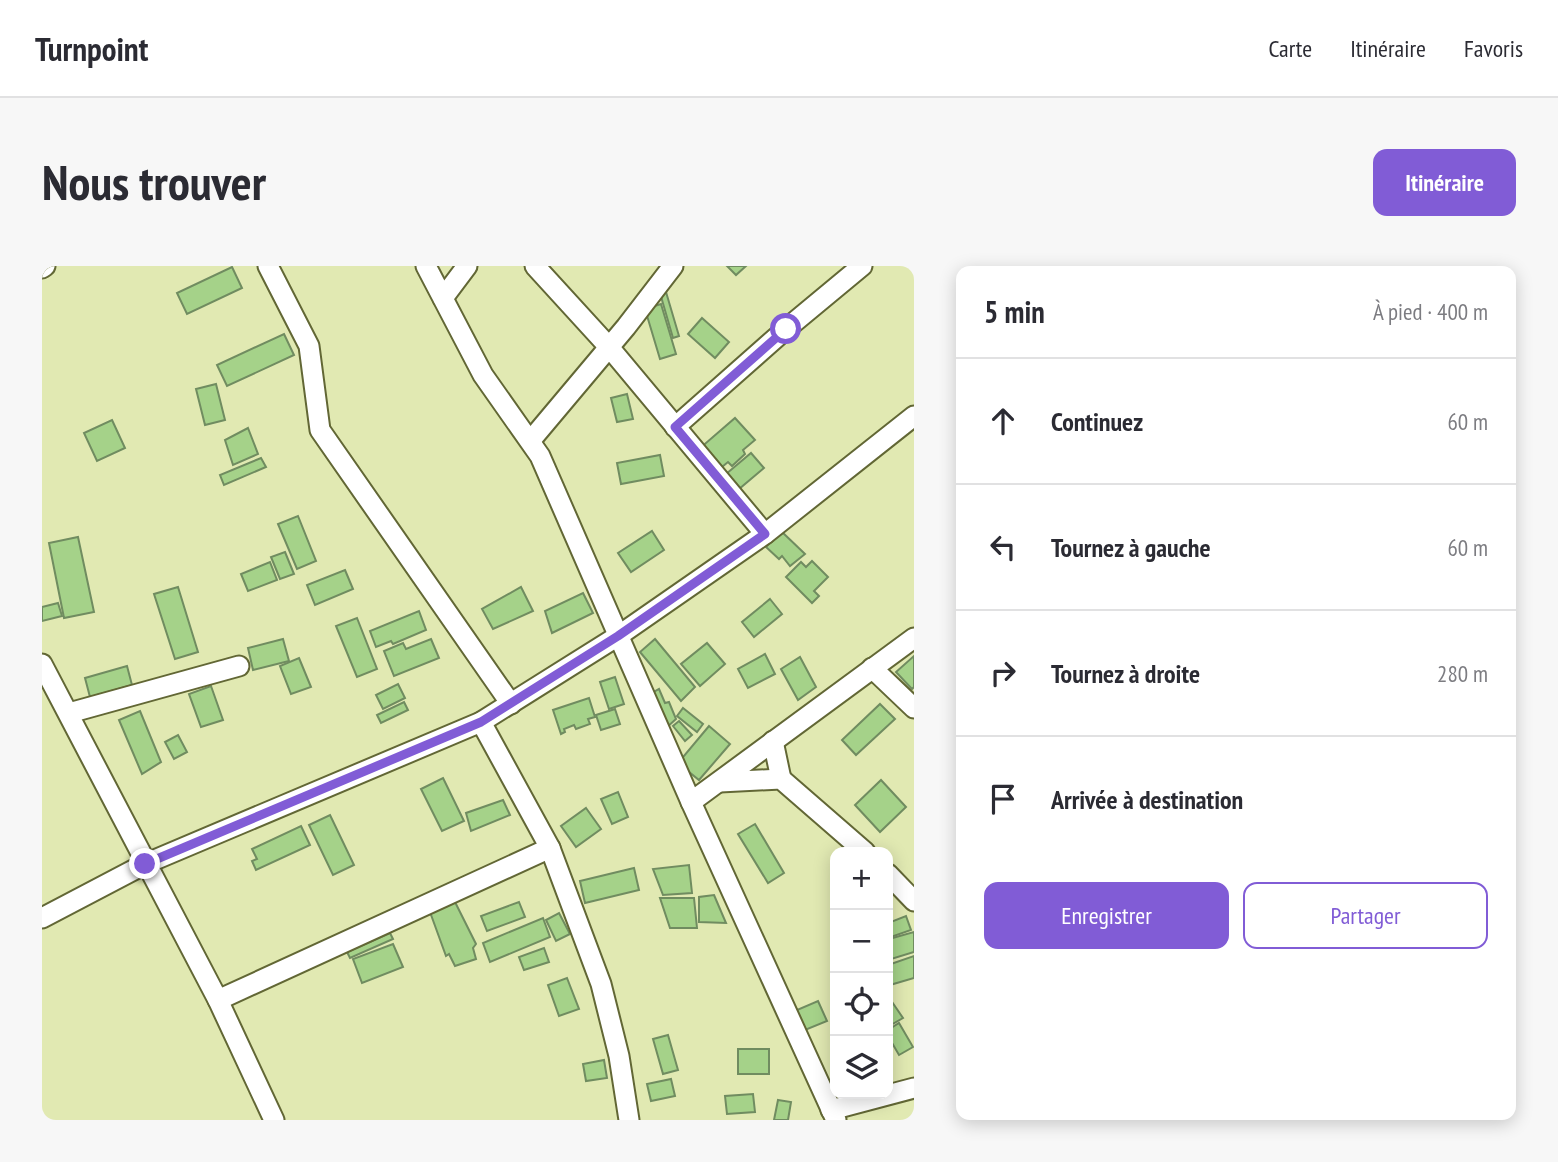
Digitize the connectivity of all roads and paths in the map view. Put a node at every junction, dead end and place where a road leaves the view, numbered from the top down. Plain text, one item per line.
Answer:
1 (268, 266) edge
2 (426, 266) edge
3 (467, 266) edge
4 (535, 266) edge
5 (673, 266) edge
6 (862, 266) edge
7 (443, 298) junction
8 (609, 347) junction
9 (914, 416) edge
10 (675, 427) junction
11 (531, 440) junction
12 (765, 534) junction
13 (618, 636) junction
14 (914, 638) edge
15 (42, 664) edge
16 (239, 666) dead end
17 (872, 668) junction
18 (511, 704) junction
19 (914, 708) edge
20 (69, 713) junction
21 (481, 722) junction
22 (773, 741) junction
23 (781, 779) junction
24 (720, 782) junction
25 (691, 802) junction
26 (859, 847) edge
27 (550, 848) junction
28 (145, 864) junction
29 (893, 879) edge
30 (914, 901) edge
31 (42, 918) edge
32 (218, 1000) junction
33 (914, 1088) edge
34 (833, 1115) edge
35 (274, 1120) edge
36 (629, 1120) edge

1 - 18 street
2 - 7 street
3 - 7 street
4 - 8 street
5 - 8 street
6 - 10 street
7 - 11 street
8 - 10 street
8 - 11 street
9 - 12 street
10 - 12 street
11 - 13 street
12 - 13 street
13 - 18 street
13 - 25 street
14 - 17 street
15 - 20 street
16 - 20 street
17 - 19 street
17 - 22 street
18 - 21 street
20 - 28 street
21 - 27 street
21 - 28 street
22 - 23 street
22 - 24 street
23 - 24 street
23 - 26 street
24 - 25 street
25 - 34 street
27 - 32 street
27 - 36 street
28 - 31 street
28 - 32 street
29 - 30 street
32 - 35 street
33 - 34 street

